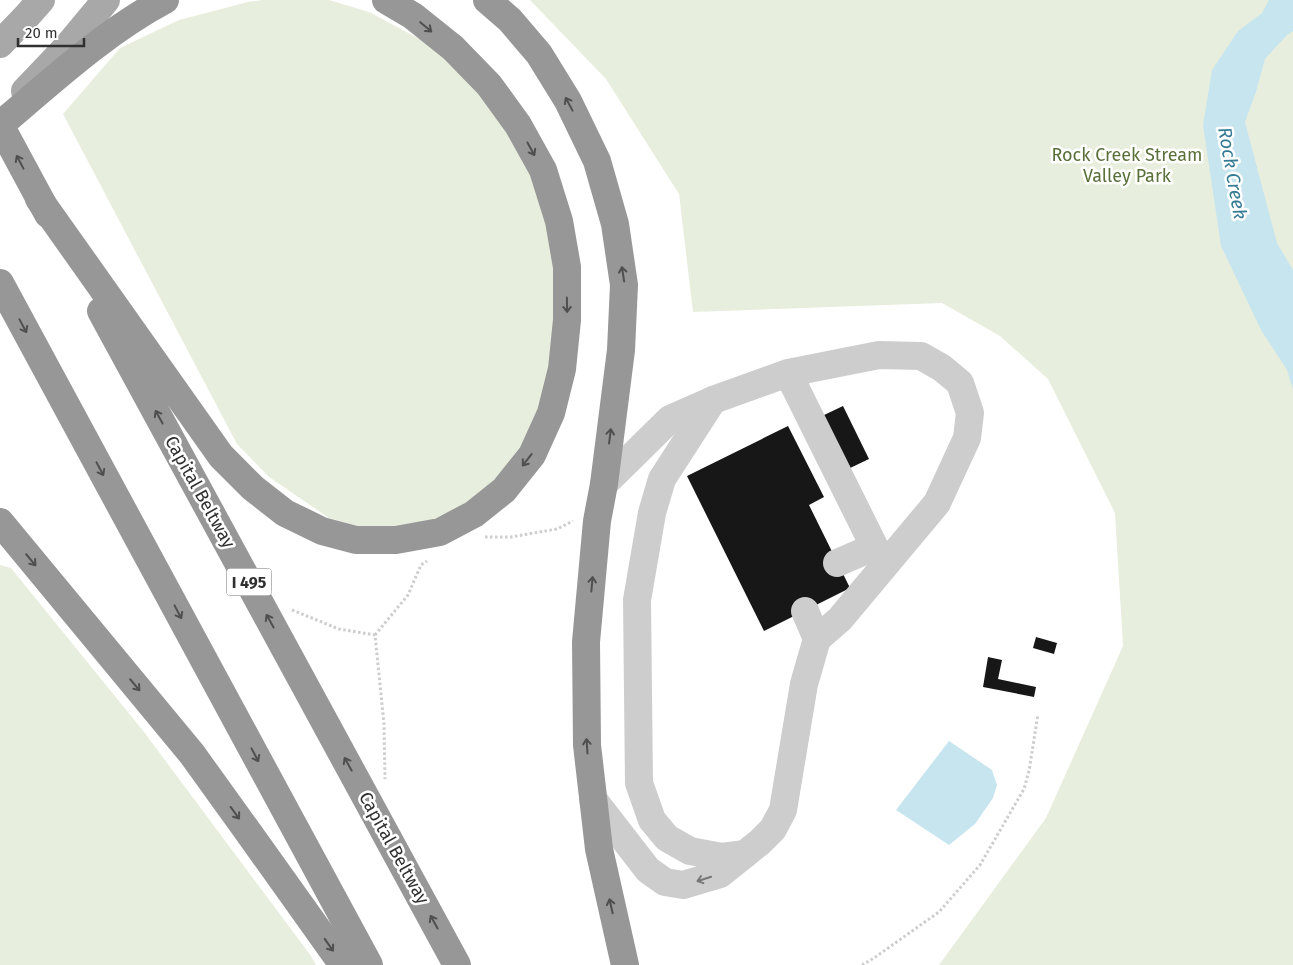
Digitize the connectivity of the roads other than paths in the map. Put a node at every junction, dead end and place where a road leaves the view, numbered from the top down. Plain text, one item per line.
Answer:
1 (41, 0) edge
2 (106, 0) edge
3 (165, 0) edge
4 (386, 0) edge
5 (487, 0) edge
6 (0, 44) edge
7 (0, 118) edge
8 (0, 125) edge
9 (40, 199) junction
10 (0, 283) edge
11 (788, 373) junction
12 (712, 400) junction
13 (604, 484) junction
14 (0, 522) edge
15 (879, 556) junction
16 (837, 563) dead end
17 (805, 610) dead end
18 (817, 639) junction
19 (593, 799) junction
20 (745, 854) junction
21 (623, 960) edge
22 (343, 965) edge
23 (369, 965) edge
24 (457, 965) edge

1 - 6 main road
2 - 7 main road
3 - 8 highway
4 -> 9 highway
13 -> 5 highway
9 -> 8 highway, Capital Beltway / I 495
24 -> 9 highway, Capital Beltway / I 495
10 -> 23 highway
11 - 12 lane
11 - 15 lane
11 - 15 lane
12 - 13 lane
12 - 20 lane
19 -> 13 highway
14 -> 22 highway
15 - 16 lane
15 - 18 lane
17 - 18 lane
18 - 20 lane
20 -> 19 lane
21 -> 19 highway

